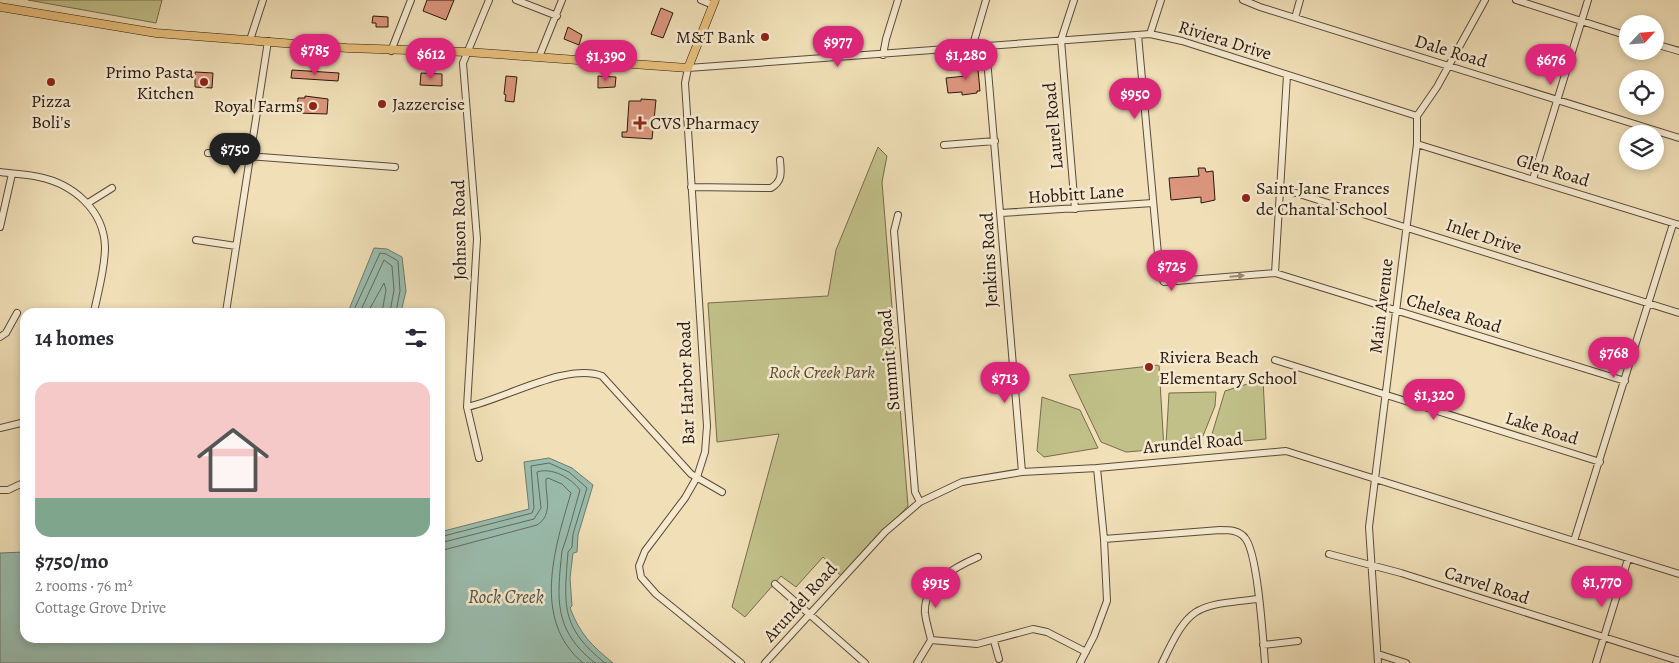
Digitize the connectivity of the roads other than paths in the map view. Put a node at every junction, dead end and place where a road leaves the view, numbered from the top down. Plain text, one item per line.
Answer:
1 (263, 0) edge
2 (411, 0) edge
3 (489, 0) edge
4 (516, 0) edge
5 (562, 0) edge
6 (701, 0) edge
7 (898, 0) edge
8 (986, 0) edge
9 (1074, 0) edge
10 (1161, 0) edge
11 (1243, 0) edge
12 (1300, 0) edge
13 (1485, 0) edge
14 (1516, 0) edge
15 (1588, 0) edge
16 (714, 2) edge
17 (0, 7) edge
18 (556, 16) junction
19 (1295, 18) junction
20 (1581, 22) junction
21 (1619, 33) edge
22 (1150, 34) junction
23 (1138, 35) junction
24 (250, 40) junction
25 (1061, 40) junction
26 (268, 41) junction
27 (986, 47) junction
28 (1664, 47) edge
29 (972, 48) junction
30 (391, 51) junction
31 (1679, 51) edge
32 (467, 52) junction
33 (883, 54) junction
34 (539, 58) junction
35 (1449, 66) junction
36 (688, 68) junction
37 (1287, 75) junction
38 (1558, 100) junction
39 (1417, 116) junction
40 (1679, 138) edge
41 (995, 141) junction
42 (1417, 144) junction
43 (944, 145) dead end
44 (208, 153) dead end
45 (249, 156) junction
46 (780, 160) dead end
47 (395, 167) dead end
48 (0, 172) edge
49 (12, 174) junction
50 (1533, 179) junction
51 (691, 187) junction
52 (112, 188) dead end
53 (1280, 188) junction
54 (88, 203) junction
55 (1153, 203) junction
56 (1075, 209) junction
57 (1001, 213) junction
58 (898, 215) dead end
59 (1676, 225) edge
60 (0, 227) edge
61 (1406, 227) junction
62 (196, 240) dead end
63 (236, 246) junction
64 (1275, 273) junction
65 (1649, 304) junction
66 (95, 308) edge
67 (227, 308) edge
68 (1395, 311) junction
69 (17, 312) dead end
70 (1679, 312) edge
71 (0, 337) edge
72 (1275, 360) dead end
73 (1625, 381) junction
74 (1386, 395) junction
75 (467, 407) junction
76 (20, 423) edge
77 (0, 428) edge
78 (479, 458) dead end
79 (1600, 462) junction
80 (1097, 468) junction
81 (1022, 472) junction
82 (697, 478) junction
83 (1376, 479) junction
84 (20, 484) edge
85 (0, 490) edge
86 (722, 492) dead end
87 (920, 502) junction
88 (1104, 539) junction
89 (1574, 541) junction
90 (1328, 554) dead end
91 (978, 557) dead end
92 (1628, 559) junction
93 (1371, 565) junction
94 (1679, 574) edge
95 (775, 584) dead end
96 (1258, 599) junction
97 (808, 614) junction
98 (1604, 637) junction
99 (931, 640) junction
100 (994, 640) junction
101 (1298, 641) dead end
102 (1263, 645) junction
103 (1086, 652) junction
104 (1378, 654) junction
105 (999, 659) dead end
106 (1679, 661) edge
107 (741, 663) edge
108 (765, 663) edge
109 (864, 663) edge
110 (917, 663) edge
111 (1080, 663) edge
112 (1162, 663) edge
113 (1265, 663) edge
114 (1378, 663) edge
115 (1406, 663) edge
116 (1596, 663) edge

1 - 24 street
2 - 30 street
3 - 32 street, Johnson Road
4 - 18 street
5 - 18 street
6 - 16 street
7 - 33 street
8 - 29 street
9 - 25 street
10 - 22 street
11 - 19 street, Dale Road
12 - 19 street
13 - 35 street
14 - 20 street
15 - 20 street
16 - 36 main road
17 - 24 main road
18 - 34 street
19 - 35 street, Dale Road
20 - 21 street
20 - 38 street
22 - 23 street, Riviera Drive
22 - 37 street, Riviera Drive
23 - 25 street, Riviera Drive
23 - 55 street
24 - 26 main road
25 - 27 street, Riviera Drive
25 - 56 street, Laurel Road
26 - 30 main road
26 - 45 street
27 - 29 street, Riviera Drive
27 - 41 street, Jenkins Road
28 - 31 street
29 - 33 street, Riviera Drive
30 - 32 main road
32 - 34 main road
32 - 75 street, Johnson Road
33 - 36 street, Riviera Drive
34 - 36 main road
35 - 38 street, Dale Road
35 - 39 street
36 - 51 street, Bar Harbor Road
37 - 39 street, Riviera Drive
37 - 53 street
38 - 40 street, Dale Road
38 - 50 street
39 - 42 street, Main Avenue
41 - 43 street
41 - 57 street, Jenkins Road
42 - 50 street, Glen Road
42 - 61 street, Main Avenue
44 - 45 street
45 - 47 street
45 - 63 street
46 - 51 street
48 - 49 street
49 - 54 street
49 - 60 street
50 - 59 street, Glen Road
51 - 82 street, Bar Harbor Road
52 - 54 street
53 - 61 street, Inlet Drive
53 - 64 street
54 - 66 street
55 - 56 street, Hobbitt Lane
55 -> 64 street
56 - 57 street, Hobbitt Lane
57 - 81 street, Jenkins Road
58 - 87 street, Summit Road
59 - 65 street
61 - 65 street, Inlet Drive
61 - 68 street, Main Avenue
62 - 63 street
63 - 67 street
64 - 68 street, Chelsea Road
65 - 70 street, Inlet Drive
65 - 73 street
68 - 73 street, Chelsea Road
68 - 74 street, Main Avenue
69 - 71 street
72 - 74 street, Lake Road
73 - 79 street
74 - 79 street, Lake Road
74 - 83 street, Main Avenue
75 - 78 street, Johnson Road
75 - 82 street
76 - 77 street
79 - 89 street
80 - 81 street, Arundel Road
80 - 83 street, Arundel Road
80 - 88 street
81 - 87 street, Arundel Road
82 - 86 street
82 - 107 street, Bar Harbor Road
83 - 89 street, Arundel Road
83 - 93 street, Main Avenue
84 - 85 street
87 - 97 street, Arundel Road
88 - 96 street
88 - 103 street
89 - 92 street, Arundel Road
90 - 93 street, Carvel Road
91 - 99 street
92 - 94 street, Arundel Road
92 - 98 street
93 - 98 street, Carvel Road
93 - 104 street, Main Avenue
95 - 97 street
96 - 102 street
96 - 112 street
97 - 108 street, Arundel Road
97 - 109 street
98 - 106 street, Carvel Road
98 - 116 street
99 - 100 street
99 - 110 street
100 - 103 street
100 - 105 street
101 - 102 street
102 - 113 street
103 - 111 street
104 - 114 street, Main Avenue
104 - 115 street

